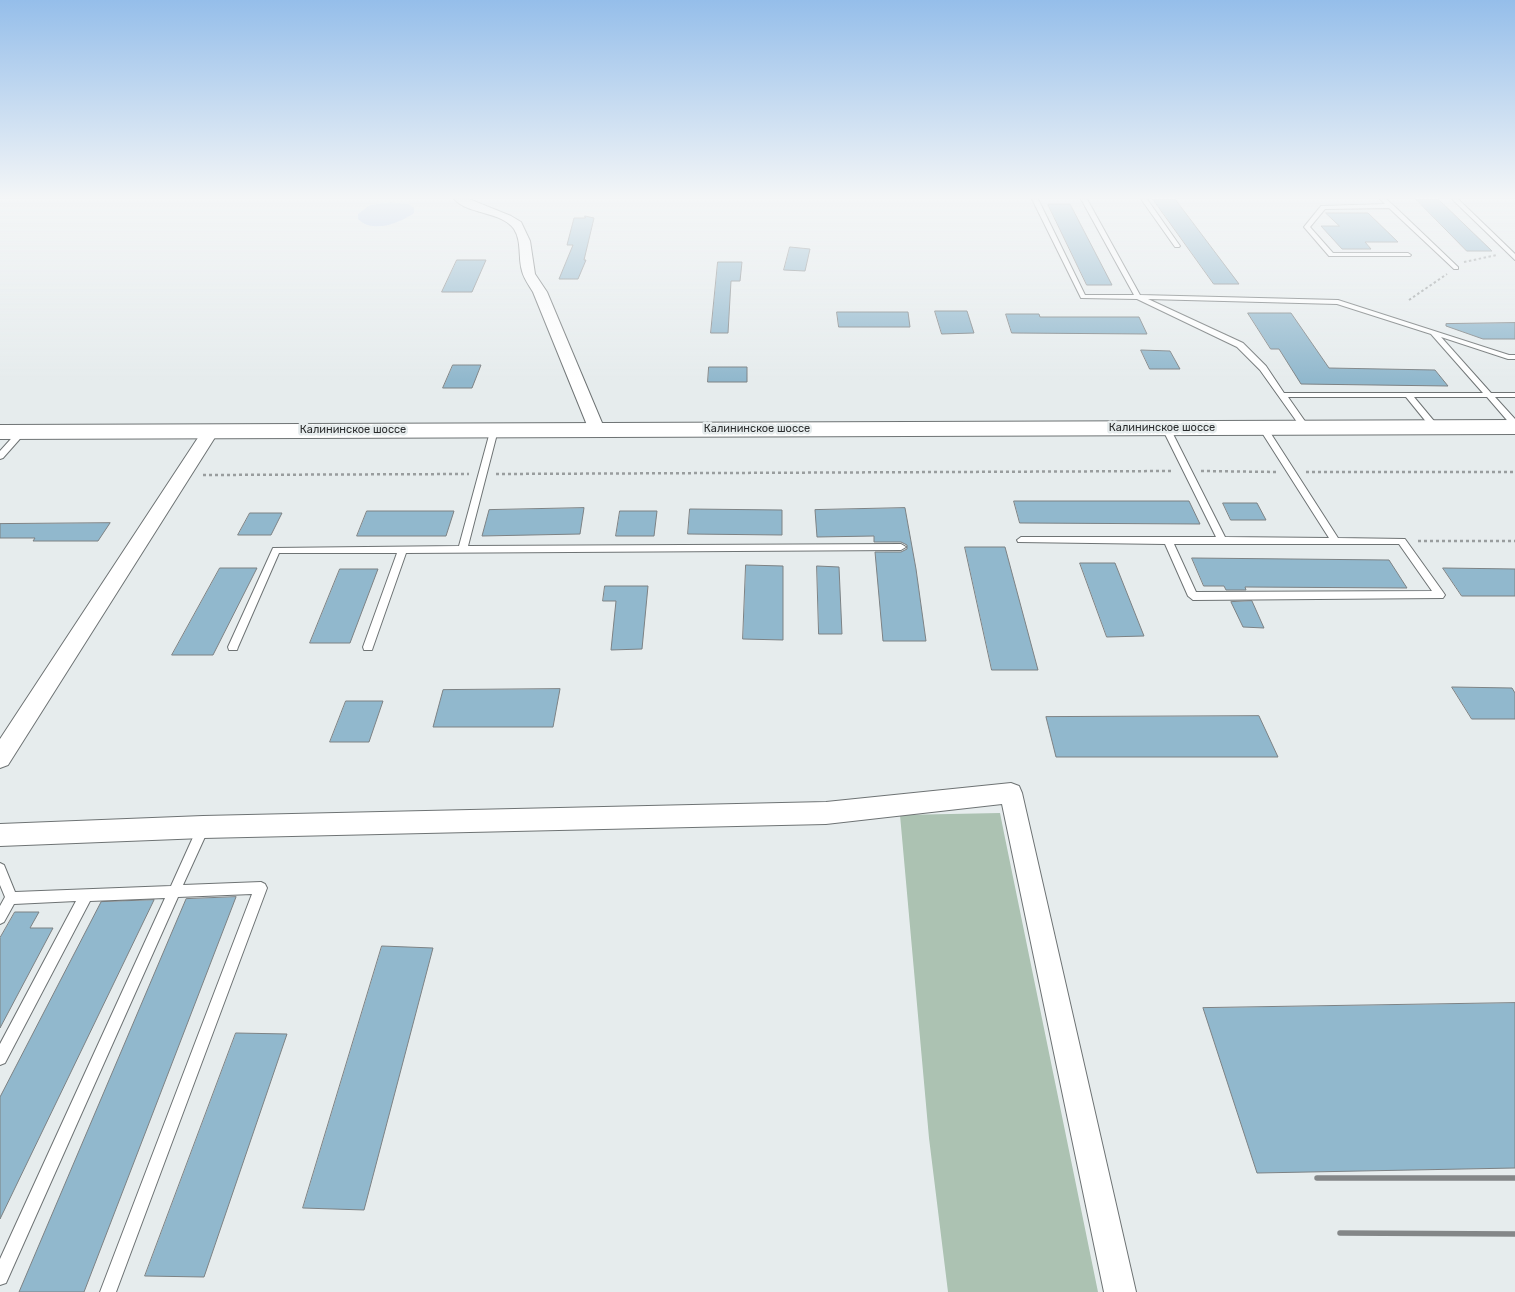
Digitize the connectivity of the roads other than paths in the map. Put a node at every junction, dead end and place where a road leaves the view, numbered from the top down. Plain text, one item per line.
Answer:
1 (528, 259) edge
2 (1065, 259) edge
3 (1117, 259) edge
4 (1447, 259) edge
5 (1456, 268) dead end
6 (1138, 298) junction
7 (1433, 332) junction
8 (1515, 357) edge
9 (1282, 395) junction
10 (1408, 395) junction
11 (1490, 395) junction
12 (1515, 396) edge
13 (1515, 425) edge
14 (1305, 427) junction
15 (1435, 427) junction
16 (1166, 428) junction
17 (1262, 428) junction
18 (494, 430) junction
19 (597, 430) junction
20 (211, 431) junction
21 (0, 432) edge
22 (22, 432) junction
23 (0, 456) edge
24 (1021, 540) dead end
25 (1222, 540) junction
26 (1168, 541) junction
27 (1336, 541) junction
28 (901, 547) dead end
29 (403, 549) junction
30 (463, 549) junction
31 (233, 647) dead end
32 (368, 647) dead end
33 (0, 758) edge
34 (203, 827) junction
35 (0, 835) edge
36 (0, 869) edge
37 (174, 891) junction
38 (86, 895) junction
39 (11, 898) junction
40 (0, 918) edge
41 (0, 1058) edge
42 (0, 1277) edge
43 (108, 1292) edge
44 (1120, 1292) edge

1 - 19 street
2 - 6 lane
3 - 6 lane
4 - 5 lane
6 - 7 lane
6 - 9 lane
7 - 8 lane
7 - 11 lane
9 - 10 lane
9 - 14 lane
10 - 11 lane
10 - 15 lane
11 - 12 lane
11 - 13 lane
13 - 15 main road, Калининское шоссе
14 - 15 main road, Калининское шоссе
14 - 17 main road, Калининское шоссе
16 - 17 main road, Калининское шоссе
16 - 19 main road, Калининское шоссе
16 - 25 lane
17 - 27 lane
18 - 19 main road, Калининское шоссе
18 - 20 main road, Калининское шоссе
18 - 30 lane
20 - 22 main road, Калининское шоссе
20 - 33 street
21 - 22 main road, Калининское шоссе
22 - 23 lane
24 - 26 lane
25 - 26 lane
25 - 27 lane
26 - 27 lane
28 - 30 lane
29 - 30 lane
29 - 31 lane
29 - 32 lane
34 - 35 street
34 - 37 lane
34 - 44 street
36 - 39 lane
37 - 38 lane
37 - 42 lane
37 - 43 lane
38 - 39 lane
38 - 41 lane
39 - 40 lane

